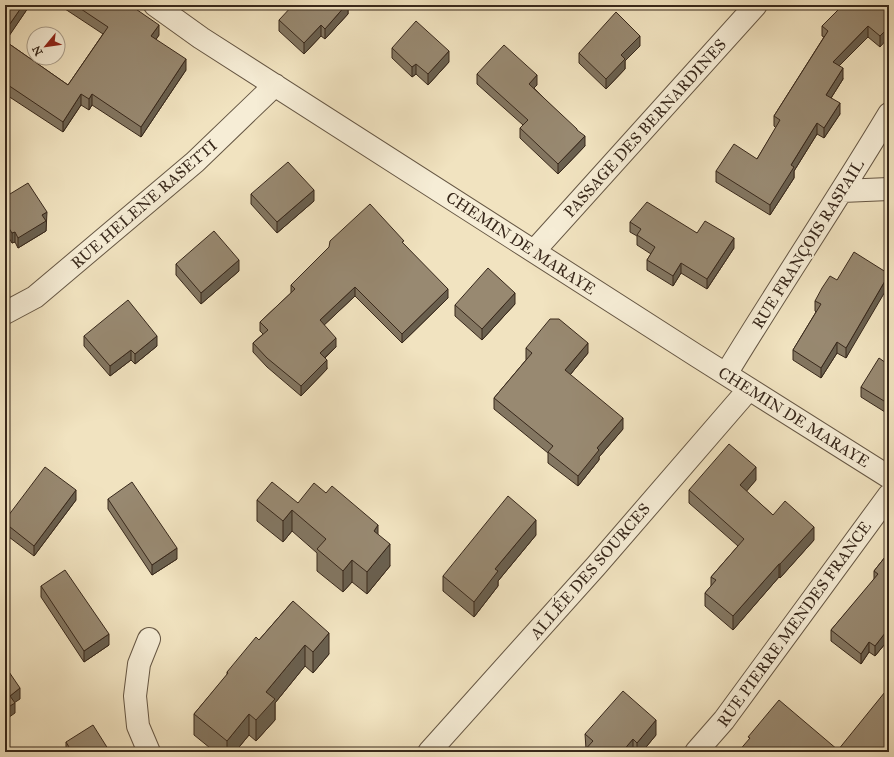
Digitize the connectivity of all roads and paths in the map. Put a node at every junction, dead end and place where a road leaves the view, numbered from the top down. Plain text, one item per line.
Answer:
1 (155, 5) edge
2 (756, 5) edge
3 (276, 85) junction
4 (889, 114) edge
5 (889, 188) edge
6 (842, 191) junction
7 (534, 251) junction
8 (5, 313) edge
9 (726, 374) junction
10 (749, 389) junction
11 (889, 477) edge
12 (889, 495) edge
13 (149, 639) dead end
14 (149, 752) edge
15 (429, 752) edge
16 (696, 752) edge

1 - 3 street, CHEMIN DE MARAYE
2 - 7 street, PASSAGE DES BERNARDINES
3 - 7 street, CHEMIN DE MARAYE
3 - 8 street, RUE HELENE RASETTI
4 - 6 street, RUE FRANÇOIS RASPAIL
5 - 6 street
6 - 9 street, RUE FRANÇOIS RASPAIL
7 - 9 street, CHEMIN DE MARAYE
9 - 10 street, CHEMIN DE MARAYE
10 - 11 street, CHEMIN DE MARAYE
10 - 15 street, ALLÉE DES SOURCES
12 - 16 street, RUE PIERRE MENDES FRANCE
13 - 14 street

